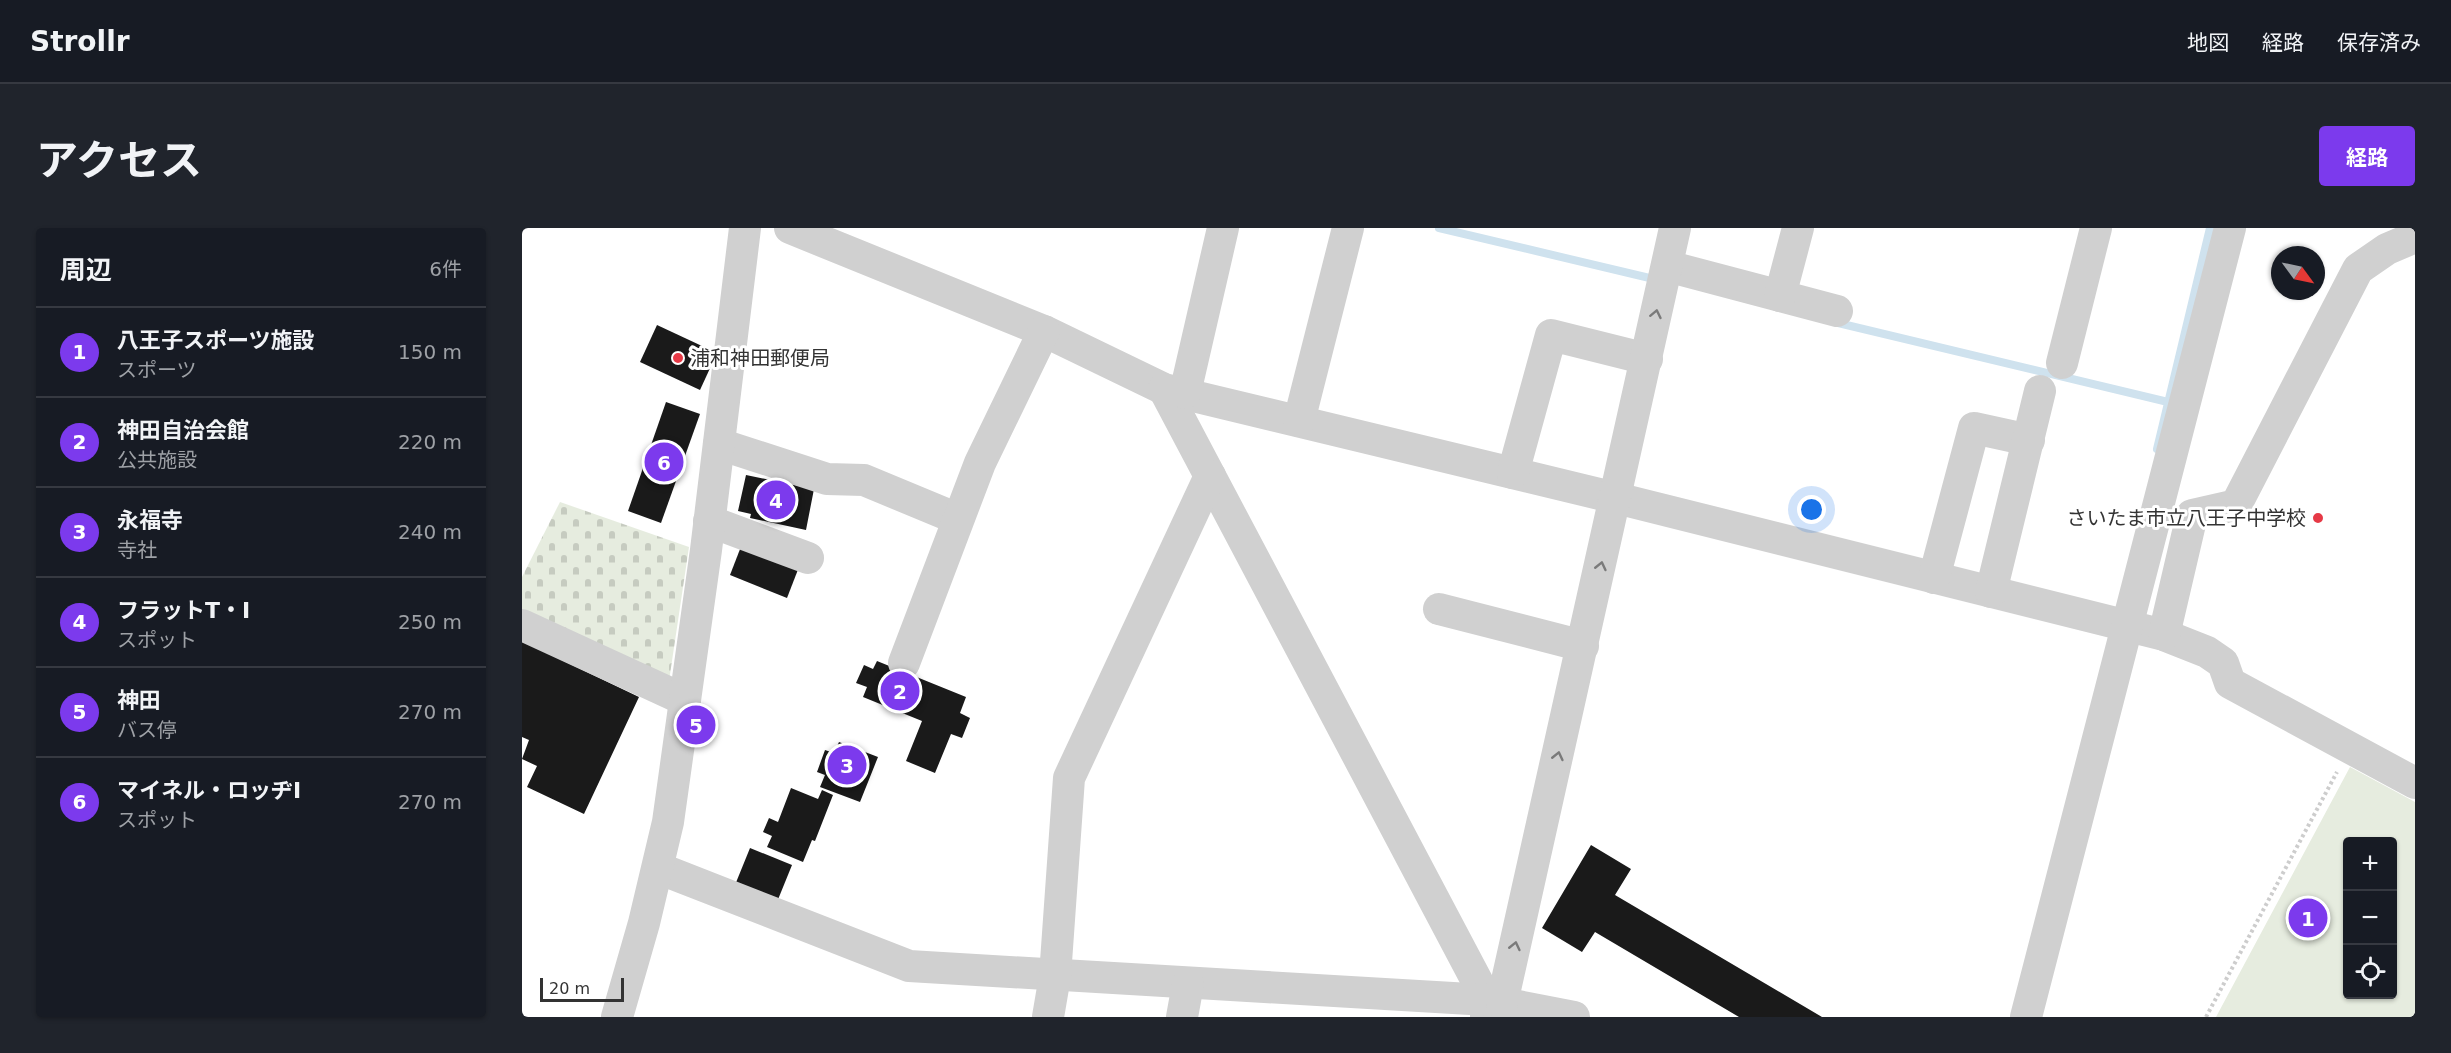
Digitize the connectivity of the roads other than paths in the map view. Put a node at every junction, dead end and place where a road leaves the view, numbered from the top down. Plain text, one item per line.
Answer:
1 (746, 228) edge
2 (790, 228) edge
3 (1223, 228) edge
4 (1348, 228) edge
5 (1675, 228) edge
6 (1798, 228) edge
7 (2096, 228) edge
8 (2230, 228) edge
9 (2415, 237) edge
10 (1667, 266) junction
11 (1780, 296) junction
12 (1837, 311) dead end
13 (1044, 331) junction
14 (1647, 359) junction
15 (2062, 363) dead end
16 (1175, 391) junction
17 (2040, 391) dead end
18 (1299, 421) junction
19 (2029, 440) junction
20 (718, 444) junction
21 (1513, 473) junction
22 (1210, 476) junction
23 (1616, 498) junction
24 (958, 519) junction
25 (710, 521) junction
26 (808, 558) dead end
27 (1934, 578) junction
28 (1991, 592) junction
29 (1439, 609) dead end
30 (522, 625) edge
31 (2127, 626) junction
32 (2164, 635) junction
33 (1583, 646) junction
34 (904, 663) dead end
35 (685, 700) junction
36 (2415, 783) edge
37 (658, 868) junction
38 (1055, 976) junction
39 (1188, 984) junction
40 (1324, 1004) edge
41 (1492, 1007) edge
42 (616, 1017) edge
43 (1048, 1017) edge
44 (1182, 1017) edge
45 (1574, 1017) edge
46 (2026, 1017) edge

1 - 20 street
2 - 13 street
3 - 16 street
4 - 18 street
5 - 10 street
6 - 11 street
7 - 15 street
8 - 31 street
9 - 32 street
10 - 11 street
14 -> 10 street
11 - 12 street
13 - 16 street
13 - 24 street
14 - 21 street
14 - 23 street
16 - 18 street
16 - 22 street
17 - 19 street
18 - 21 street
19 - 27 street
19 - 28 street
20 - 24 street
20 - 25 street
21 - 23 street
22 - 38 street
22 - 41 street
23 - 27 street
33 -> 23 street
24 - 34 street
25 - 26 street
25 - 35 street
27 - 28 street
28 - 31 street
29 - 33 street
30 - 35 street
31 - 32 street
31 - 46 street
32 - 36 street
41 -> 33 street
35 - 37 street
37 - 38 street
37 - 42 street
38 - 39 street
38 - 43 street
39 - 40 street
39 - 44 street
40 - 41 street
41 - 45 street

